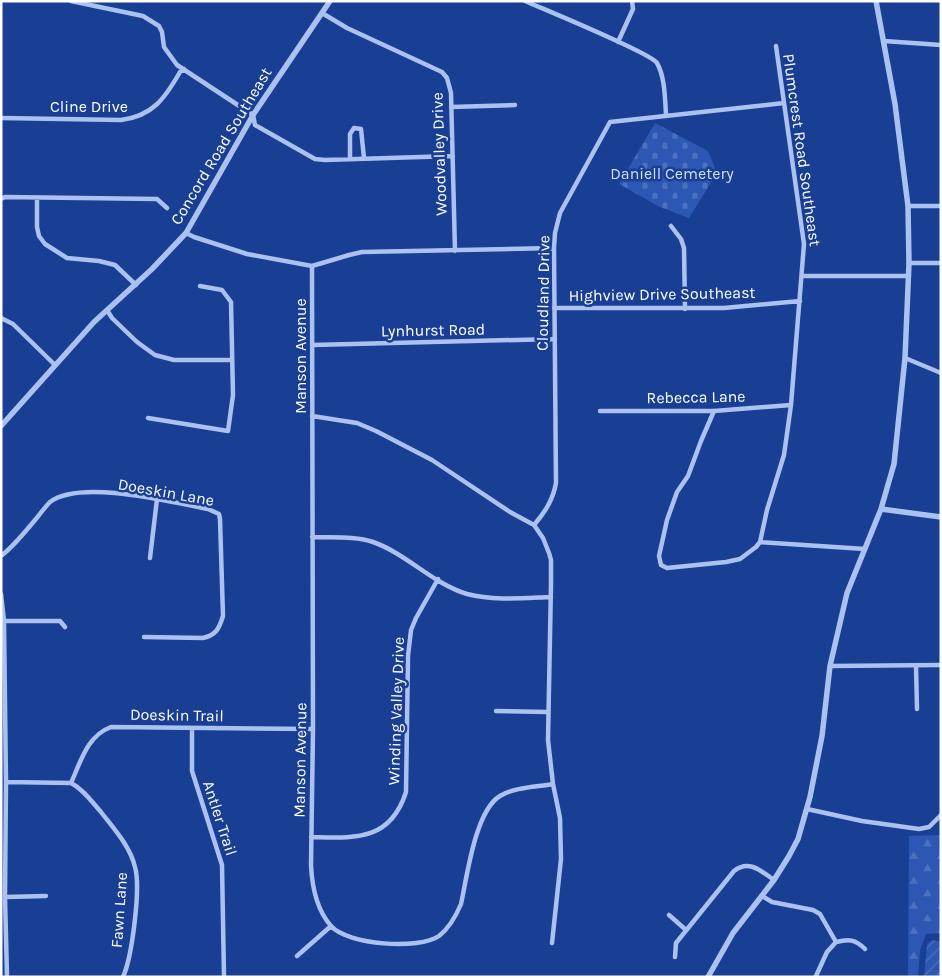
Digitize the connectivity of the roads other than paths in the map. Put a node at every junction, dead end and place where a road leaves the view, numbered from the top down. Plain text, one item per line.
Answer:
1 (71, 1) edge
2 (330, 1) edge
3 (525, 1) edge
4 (632, 1) edge
5 (876, 1) edge
6 (322, 13) junction
7 (884, 41) junction
8 (618, 42) junction
9 (941, 45) edge
10 (776, 46) dead end
11 (184, 69) junction
12 (784, 103) junction
13 (515, 105) dead end
14 (451, 107) junction
15 (253, 115) junction
16 (666, 115) junction
17 (1, 118) edge
18 (453, 156) junction
19 (350, 158) junction
20 (364, 158) junction
21 (37, 198) junction
22 (1, 199) edge
23 (908, 206) junction
24 (941, 206) edge
25 (166, 208) dead end
26 (671, 226) dead end
27 (186, 233) junction
28 (554, 248) junction
29 (455, 251) junction
30 (910, 263) junction
31 (941, 263) edge
32 (312, 266) junction
33 (803, 276) junction
34 (909, 276) junction
35 (136, 284) junction
36 (200, 286) dead end
37 (800, 301) junction
38 (554, 308) junction
39 (685, 309) junction
40 (107, 310) junction
41 (1, 318) edge
42 (554, 339) junction
43 (313, 345) junction
44 (905, 358) junction
45 (232, 360) junction
46 (55, 365) junction
47 (941, 373) edge
48 (791, 406) junction
49 (600, 411) dead end
50 (714, 411) junction
51 (312, 416) junction
52 (148, 418) dead end
53 (1, 426) edge
54 (157, 499) junction
55 (881, 509) junction
56 (941, 517) edge
57 (534, 526) junction
58 (312, 537) junction
59 (760, 542) junction
60 (865, 549) junction
61 (1, 556) edge
62 (150, 558) dead end
63 (438, 580) junction
64 (1, 594) edge
65 (552, 597) junction
66 (4, 621) junction
67 (65, 627) dead end
68 (144, 637) dead end
69 (3, 638) edge
70 (941, 665) edge
71 (830, 666) junction
72 (916, 666) junction
73 (917, 709) dead end
74 (496, 711) dead end
75 (548, 712) junction
76 (192, 728) junction
77 (313, 729) junction
78 (6, 782) junction
79 (71, 783) junction
80 (553, 784) junction
81 (806, 809) junction
82 (941, 815) edge
83 (311, 837) junction
84 (774, 880) junction
85 (46, 896) dead end
86 (762, 896) junction
87 (5, 897) junction
88 (669, 916) dead end
89 (331, 926) junction
90 (686, 930) junction
91 (836, 942) junction
92 (552, 943) dead end
93 (865, 949) dead end
94 (297, 956) dead end
95 (675, 958) dead end
96 (816, 976) edge
97 (7, 977) edge
98 (123, 977) edge
99 (224, 977) edge
100 (708, 977) edge

1 - 11 street
2 - 6 street, Concord Road Southeast
3 - 8 street
4 - 8 street
5 - 7 street
6 - 14 street, Woodvalley Drive
6 - 15 street, Concord Road Southeast
7 - 9 street
7 - 23 street
8 - 16 street
10 - 12 street, Plumcrest Road Southeast
11 - 15 street
11 - 17 street, Cline Drive
12 - 16 street, Cloudland Drive
12 - 33 street, Plumcrest Road Southeast
13 - 14 street
14 - 18 street, Woodvalley Drive
15 - 19 street
15 - 27 street, Concord Road Southeast
16 - 28 street, Cloudland Drive
18 - 20 street
18 - 29 street, Woodvalley Drive
19 - 20 street
19 - 20 street
21 - 22 street
21 - 25 street
21 - 35 street
23 - 24 street
23 - 30 street
26 - 39 street
27 - 32 street
27 - 35 street, Concord Road Southeast
28 - 29 street
28 - 38 street, Cloudland Drive
29 - 32 street
30 - 31 street
30 - 34 street
32 - 43 street, Manson Avenue
33 - 34 street
33 - 37 street, Plumcrest Road Southeast
34 - 44 street
35 - 40 street, Concord Road Southeast
36 - 45 street
37 - 39 street, Highview Drive Southeast
37 - 48 street, Plumcrest Road Southeast
38 - 39 street, Highview Drive Southeast
38 - 42 street, Cloudland Drive
40 - 45 street
40 - 46 street, Concord Road Southeast
41 - 46 street
42 - 43 street, Lynhurst Road
42 - 57 street, Cloudland Drive
43 - 51 street, Manson Avenue
44 - 47 street
44 - 55 street
45 - 52 street
46 - 53 street, Concord Road Southeast
48 - 50 street, Rebecca Lane
48 - 59 street, Plumcrest Road Southeast
49 - 50 street, Rebecca Lane
50 - 59 street
51 - 57 street
51 - 58 street, Manson Avenue
54 - 61 street, Doeskin Lane
54 - 62 street
54 - 68 street, Doeskin Lane
55 - 56 street
55 - 60 street
57 - 65 street
58 - 63 street
58 - 77 street, Manson Avenue
59 - 60 street
60 - 71 street
63 - 65 street
63 - 83 street, Winding Valley Drive
64 - 66 street
65 - 75 street
66 - 67 street
66 - 69 street
69 - 78 street
70 - 72 street
71 - 72 street
71 - 81 street
72 - 73 street
74 - 75 street
75 - 80 street
76 - 77 street, Doeskin Trail
76 - 79 street, Doeskin Trail
76 - 99 street, Antler Trail
77 - 83 street, Manson Avenue
78 - 79 street
78 - 87 street
79 - 98 street, Fawn Lane
80 - 89 street, Manson Avenue
80 - 92 street
81 - 82 street
81 - 84 street
83 - 89 street, Manson Avenue
84 - 86 street
84 - 90 street
85 - 87 street
86 - 91 street
86 - 100 street
87 - 97 street
88 - 90 street
89 - 94 street
90 - 95 street
91 - 93 street
91 - 96 street

